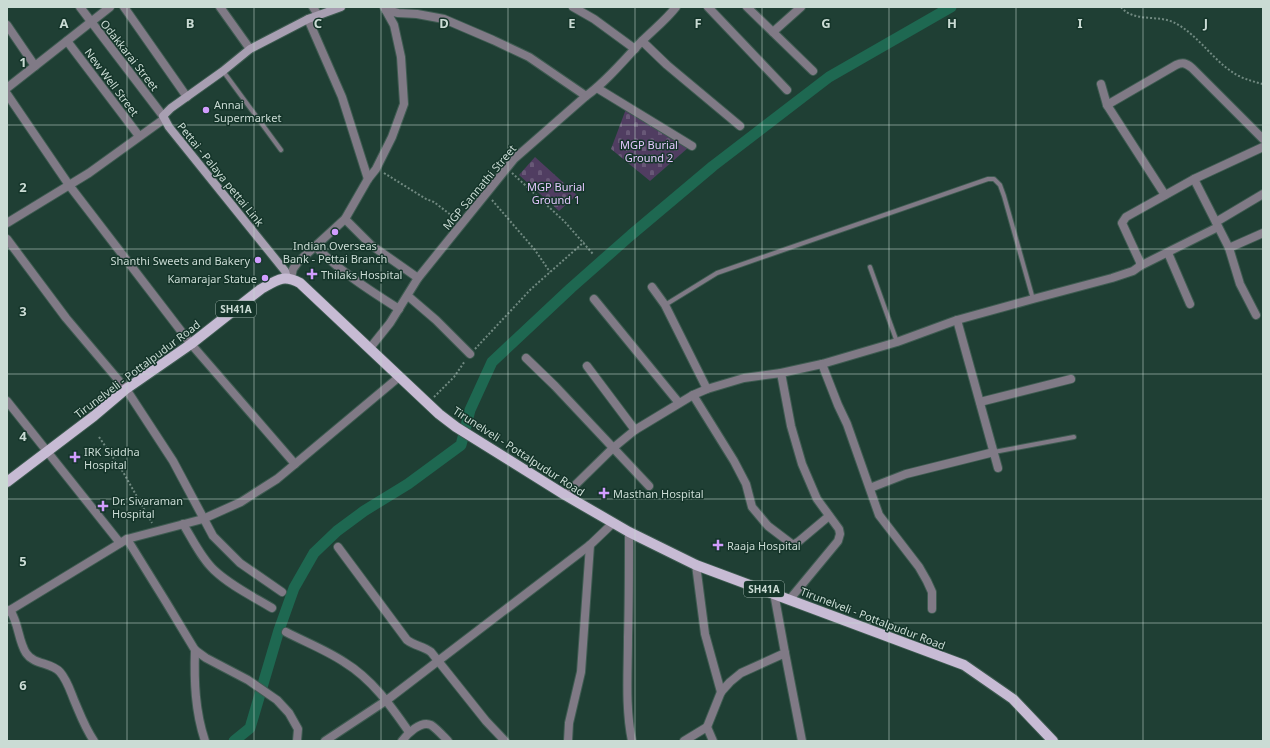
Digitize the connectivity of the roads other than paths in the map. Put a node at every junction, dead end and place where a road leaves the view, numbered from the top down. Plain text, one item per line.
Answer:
1 (80, 7) edge
2 (110, 7) edge
3 (124, 7) edge
4 (220, 7) edge
5 (313, 7) edge
6 (341, 7) edge
7 (572, 7) edge
8 (676, 7) edge
9 (708, 7) edge
10 (747, 7) edge
11 (801, 7) edge
12 (385, 8) edge
13 (318, 15) junction
14 (308, 19) junction
15 (91, 23) junction
16 (7, 25) edge
17 (774, 32) junction
18 (67, 41) junction
19 (642, 41) junction
20 (250, 49) junction
21 (635, 49) junction
22 (35, 66) junction
23 (223, 71) junction
24 (813, 71) dead end
25 (1101, 84) dead end
26 (7, 88) edge
27 (597, 88) junction
28 (787, 90) dead end
29 (7, 94) edge
30 (586, 96) junction
31 (187, 98) junction
32 (1107, 105) junction
33 (163, 118) junction
34 (740, 126) dead end
35 (139, 136) junction
36 (1263, 139) edge
37 (692, 146) dead end
38 (1263, 147) edge
39 (281, 150) dead end
40 (368, 179) junction
41 (1194, 179) junction
42 (69, 185) junction
43 (1263, 194) edge
44 (1165, 195) junction
45 (345, 219) junction
46 (7, 223) edge
47 (1217, 224) junction
48 (1263, 233) edge
49 (7, 239) edge
50 (316, 247) junction
51 (1229, 248) junction
52 (1168, 252) junction
53 (1140, 266) junction
54 (870, 267) dead end
55 (289, 278) junction
56 (418, 278) junction
57 (652, 287) dead end
58 (408, 296) junction
59 (1033, 298) junction
60 (594, 299) dead end
61 (1190, 304) dead end
62 (665, 305) junction
63 (399, 309) junction
64 (1256, 315) dead end
65 (957, 320) junction
66 (897, 342) junction
67 (191, 344) junction
68 (370, 348) junction
69 (470, 354) road end
70 (526, 358) dead end
71 (822, 364) junction
72 (587, 366) dead end
73 (781, 373) junction
74 (399, 377) junction
75 (1072, 379) dead end
76 (126, 389) junction
77 (707, 389) junction
78 (693, 395) junction
79 (7, 401) edge
80 (980, 402) junction
81 (680, 403) junction
82 (635, 430) junction
83 (1074, 437) dead end
84 (614, 448) junction
85 (47, 451) junction
86 (994, 452) junction
87 (295, 464) junction
88 (998, 468) dead end
89 (7, 482) edge
90 (649, 486) dead end
91 (870, 488) junction
92 (565, 495) junction
93 (829, 516) junction
94 (203, 519) junction
95 (613, 523) junction
96 (183, 524) junction
97 (628, 532) junction
98 (123, 541) junction
99 (590, 545) junction
100 (338, 547) dead end
101 (696, 564) junction
102 (282, 592) dead end
103 (774, 593) junction
104 (790, 599) junction
105 (272, 608) dead end
106 (932, 609) dead end
107 (9, 611) edge
108 (286, 632) dead end
109 (195, 650) junction
110 (785, 653) junction
111 (438, 662) junction
112 (721, 692) junction
113 (387, 700) junction
114 (707, 727) junction
115 (409, 732) junction
116 (94, 741) edge
117 (205, 741) edge
118 (297, 741) edge
119 (325, 741) edge
120 (402, 741) edge
121 (448, 741) edge
122 (505, 741) edge
123 (568, 741) edge
124 (632, 741) edge
125 (684, 741) edge
126 (713, 741) edge
127 (802, 741) edge
128 (1053, 741) edge

1 - 15 street, Odakkarai Street
2 - 15 street
3 - 31 street
4 - 20 street
5 - 13 street
6 - 13 street
7 - 21 street
8 - 19 street, MGP Sannathi Street
9 - 28 street
10 - 17 street
11 - 17 street
12 - 30 street
12 - 40 street
13 - 14 street
14 - 20 street
14 - 40 street
15 - 18 street
15 - 33 street, Odakkarai Street
16 - 22 street
17 - 24 street
18 - 22 street
18 - 35 street, New Well Street
19 - 21 street, MGP Sannathi Street
19 - 34 street
20 - 23 street
21 - 27 street, MGP Sannathi Street
22 - 26 street
23 - 31 street
23 - 39 lane
25 - 32 street
27 - 30 street, MGP Sannathi Street
27 - 37 street
29 - 42 street
30 - 56 street, MGP Sannathi Street
31 - 33 street
32 - 36 street
32 - 44 street
33 - 35 street
33 - 55 street, Pettai - Palaya pettai Link
35 - 42 street
38 - 41 street
40 - 45 street
41 - 44 street
41 - 47 street
42 - 46 street
42 - 67 street
43 - 47 street
44 - 53 street
45 - 50 street
45 - 56 street
47 - 51 street
47 - 52 street
48 - 51 street
49 - 76 street
50 - 55 street
50 - 63 street
51 - 64 street
52 - 53 street
52 - 61 street
53 - 59 street
54 - 66 lane
55 - 67 main road, Tirunelveli - Pottalpudur Road / SH41A
55 - 68 main road, Tirunelveli - Pottalpudur Road / SH41A
56 - 58 street, MGP Sannathi Street
57 - 62 street
58 - 63 street, MGP Sannathi Street
58 - 69 street
59 - 62 lane
59 - 65 street
60 - 81 street
62 - 77 street
63 - 68 street, MGP Sannathi Street
65 - 66 street
65 - 80 street
66 - 71 street
67 - 76 main road, Tirunelveli - Pottalpudur Road / SH41A
67 - 87 street
68 - 74 main road, Tirunelveli - Pottalpudur Road / SH41A
70 - 84 street
71 - 73 street
71 - 91 street
72 - 82 street
73 - 77 street
73 - 93 street
74 - 87 street
74 - 92 main road, Tirunelveli - Pottalpudur Road / SH41A
75 - 80 street
76 - 85 main road, Tirunelveli - Pottalpudur Road / SH41A
76 - 94 street
77 - 78 street
78 - 81 street
78 - 93 street
79 - 85 street
80 - 86 street
81 - 82 street
82 - 84 street
83 - 86 lane
84 - 90 street
84 - 92 street
85 - 89 main road, Tirunelveli - Pottalpudur Road / SH41A
85 - 98 street
86 - 88 street
86 - 91 street
87 - 94 street
91 - 106 street
92 - 95 main road, Tirunelveli - Pottalpudur Road / SH41A
93 - 104 street
94 - 96 street
94 - 102 street
95 - 97 main road, Tirunelveli - Pottalpudur Road / SH41A
95 - 99 street
96 - 98 street
96 - 105 street
97 - 101 main road, Tirunelveli - Pottalpudur Road / SH41A
97 - 124 street
98 - 107 street
98 - 109 street
99 - 111 street
99 - 123 street
100 - 111 street
101 - 103 main road, Tirunelveli - Pottalpudur Road / SH41A
101 - 112 street
103 - 104 main road, Tirunelveli - Pottalpudur Road / SH41A
103 - 110 street
104 - 128 main road, Tirunelveli - Pottalpudur Road / SH41A
107 - 116 street
108 - 113 street
109 - 117 street
109 - 118 street
110 - 112 street
110 - 127 street
111 - 113 street
111 - 122 street
112 - 114 street
113 - 115 street
113 - 119 street
114 - 125 street
114 - 126 street
115 - 120 street
115 - 121 street

